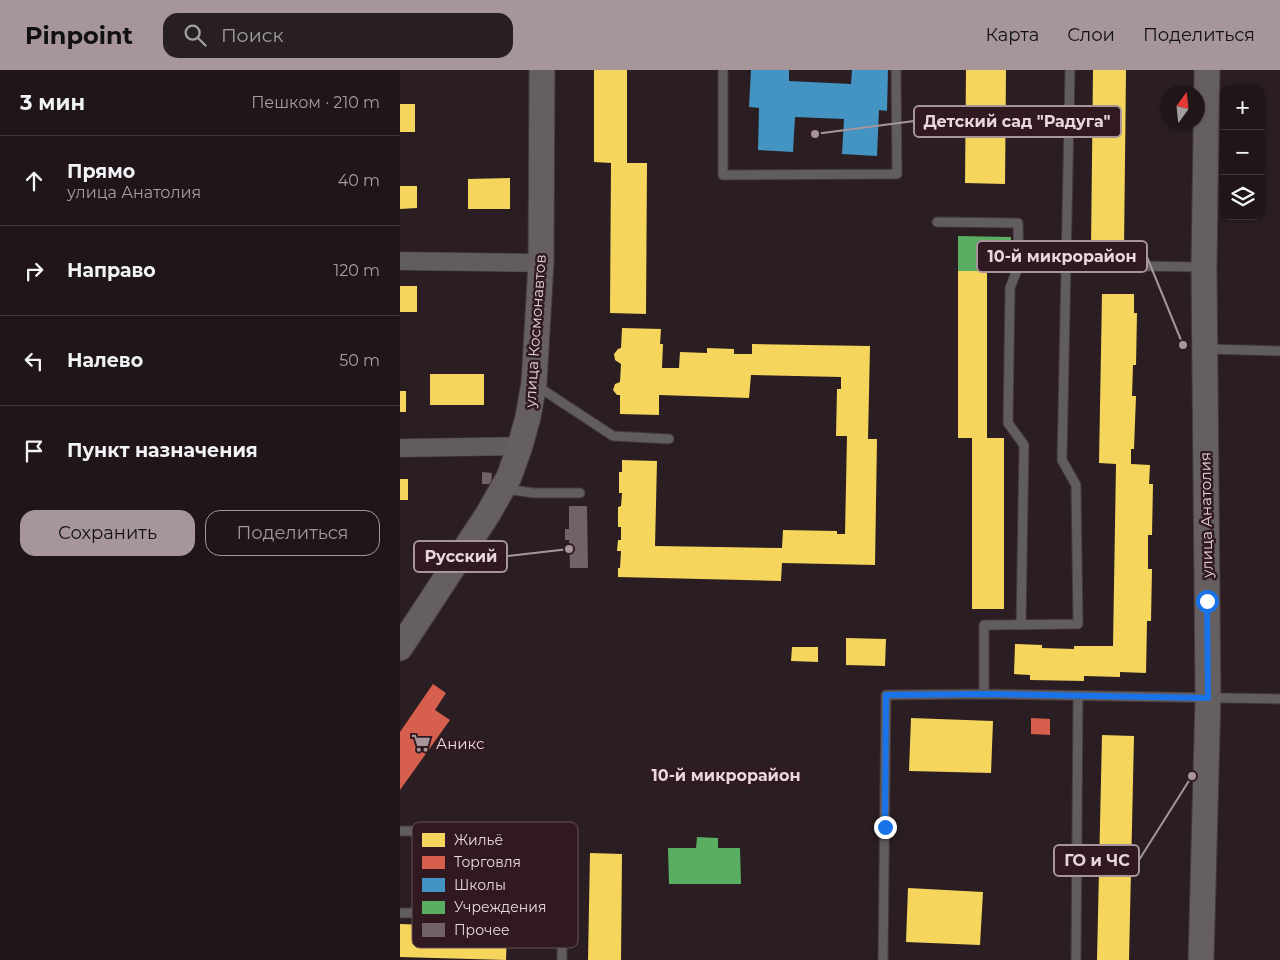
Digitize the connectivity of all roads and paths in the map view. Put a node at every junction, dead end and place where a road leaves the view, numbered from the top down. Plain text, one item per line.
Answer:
1 (542, 70) edge
2 (723, 70) edge
3 (896, 70) edge
4 (1070, 70) edge
5 (1207, 70) edge
6 (938, 222) dead end
7 (400, 262) edge
8 (542, 264) junction
9 (1019, 265) junction
10 (1066, 265) junction
11 (1204, 267) junction
12 (1205, 349) junction
13 (1280, 351) edge
14 (534, 384) junction
15 (669, 440) dead end
16 (520, 446) junction
17 (400, 448) edge
18 (502, 488) junction
19 (580, 493) dead end
20 (1021, 625) junction
21 (400, 648) edge
22 (984, 694) junction
23 (1078, 696) junction
24 (1208, 698) junction
25 (1280, 699) edge
26 (884, 960) edge
27 (1076, 960) edge
28 (1201, 960) edge

1 - 8 street, улица Космонавтов
2 - 3 lane
4 - 10 lane
5 - 11 street, улица Анатолия
6 - 9 lane
7 - 8 street
8 - 14 street, улица Космонавтов
9 - 10 lane
9 - 20 lane
10 - 11 lane
10 - 20 lane
11 - 12 street, улица Анатолия
12 - 13 lane
12 - 24 street, улица Анатолия
14 - 15 lane
14 - 16 street, улица Космонавтов
16 - 17 street
16 - 18 street, улица Космонавтов
18 - 19 lane
18 - 21 street, улица Космонавтов
20 - 22 lane
22 - 23 lane
22 - 26 lane
23 - 24 lane
23 - 27 lane
24 - 25 lane
24 - 28 street, улица Анатолия

